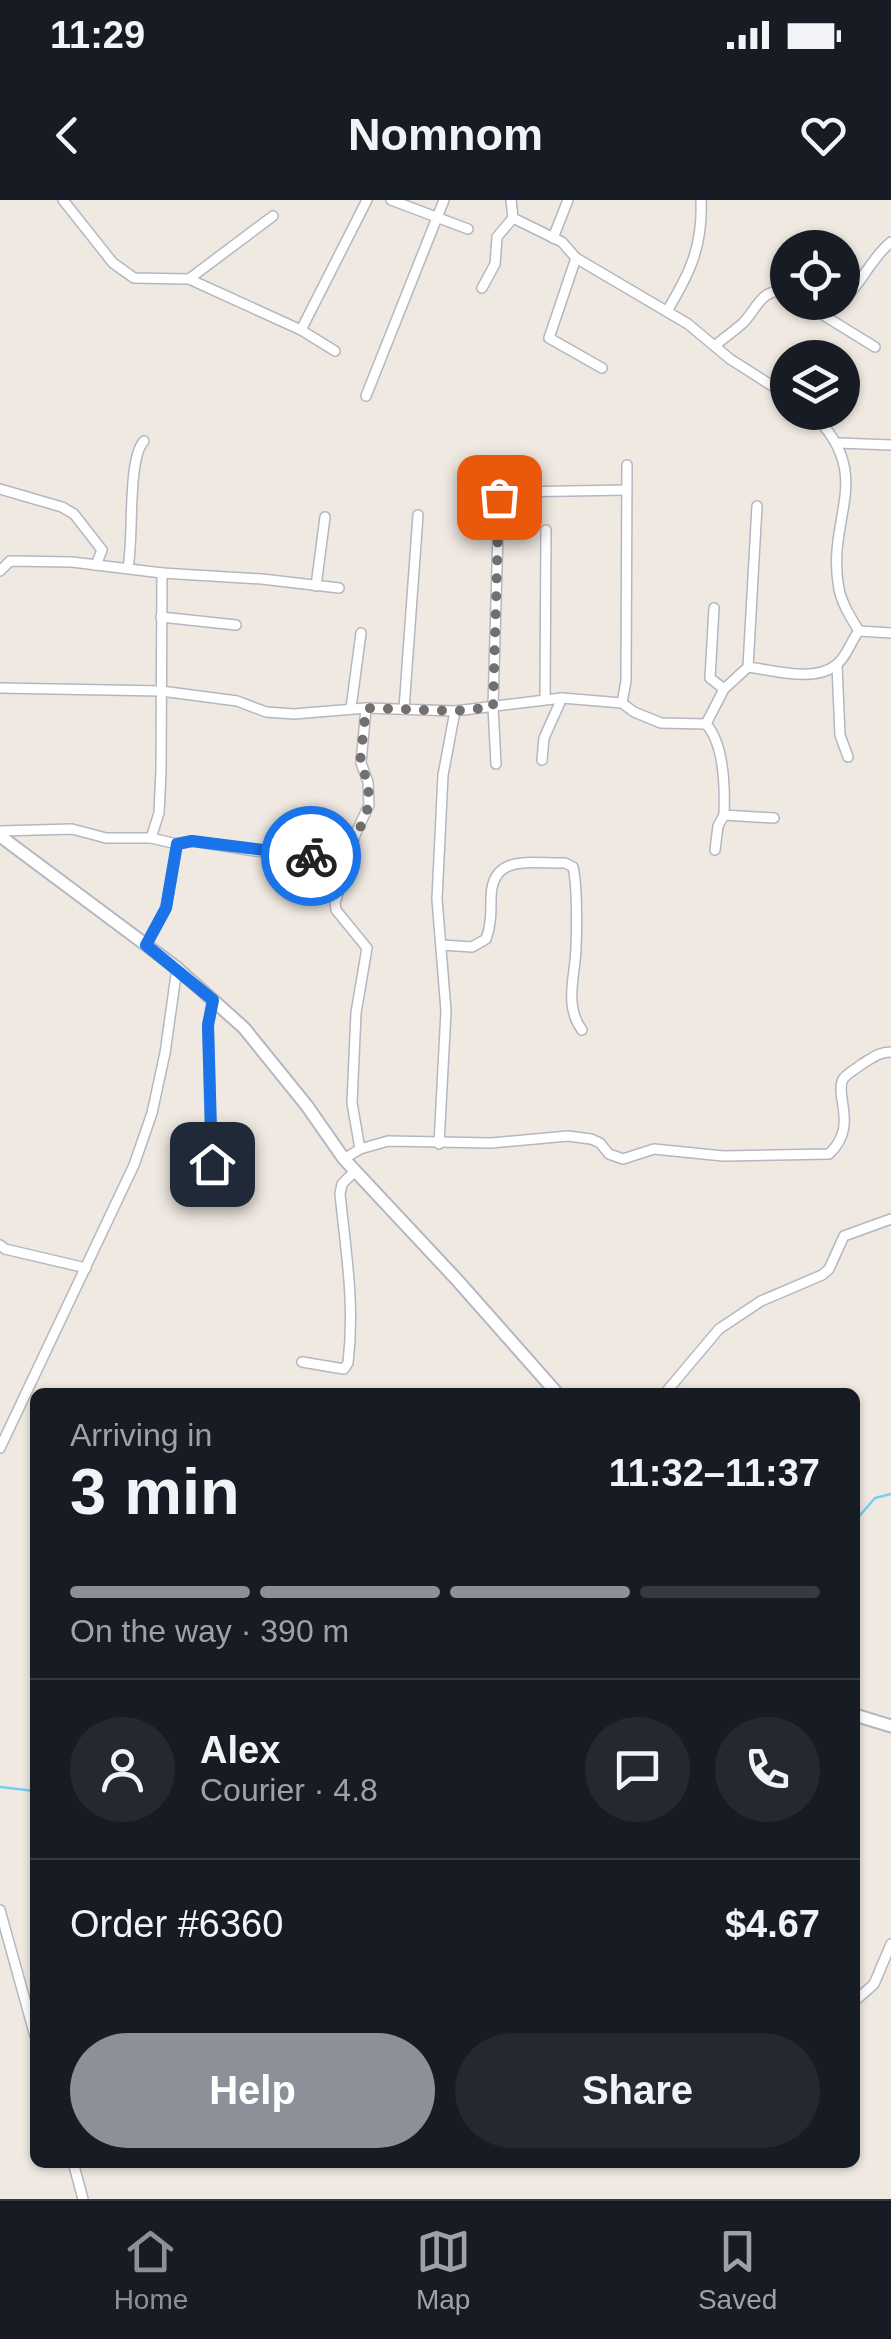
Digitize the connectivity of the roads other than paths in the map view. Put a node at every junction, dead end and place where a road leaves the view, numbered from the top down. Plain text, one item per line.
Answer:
1 (63, 200) edge
2 (367, 200) edge
3 (390, 200) edge
4 (444, 200) edge
5 (511, 200) edge
6 (568, 200) edge
7 (701, 200) edge
8 (273, 216) dead end
9 (436, 217) junction
10 (513, 218) junction
11 (468, 229) dead end
12 (553, 238) junction
13 (891, 242) edge
14 (576, 258) junction
15 (189, 279) junction
16 (860, 280) edge
17 (482, 288) dead end
18 (770, 294) edge
19 (667, 312) junction
20 (831, 320) edge
21 (301, 330) junction
22 (716, 345) junction
23 (875, 346) dead end
24 (335, 351) dead end
25 (602, 368) dead end
26 (770, 385) edge
27 (366, 396) dead end
28 (827, 430) edge
29 (144, 441) dead end
30 (839, 443) junction
31 (891, 445) edge
32 (627, 464) dead end
33 (0, 489) edge
34 (626, 490) junction
35 (757, 506) dead end
36 (418, 515) dead end
37 (325, 517) dead end
38 (546, 530) dead end
39 (96, 565) junction
40 (128, 566) junction
41 (0, 569) edge
42 (162, 573) junction
43 (316, 586) junction
44 (338, 588) dead end
45 (714, 608) dead end
46 (162, 618) junction
47 (236, 625) dead end
48 (361, 632) dead end
49 (859, 632) junction
50 (891, 632) edge
51 (837, 665) junction
52 (748, 668) junction
53 (0, 688) edge
54 (724, 689) junction
55 (160, 691) junction
56 (562, 698) junction
57 (545, 699) junction
58 (622, 703) junction
59 (493, 707) junction
60 (351, 708) junction
61 (366, 708) junction
62 (404, 709) junction
63 (456, 711) junction
64 (706, 724) junction
65 (848, 757) dead end
66 (542, 760) dead end
67 (496, 764) dead end
68 (724, 815) junction
69 (774, 818) dead end
70 (0, 833) edge
71 (152, 838) junction
72 (177, 844) junction
73 (716, 850) dead end
74 (348, 859) junction
75 (146, 945) junction
76 (442, 945) junction
77 (178, 968) junction
78 (213, 1000) junction
79 (582, 1030) dead end
80 (891, 1052) edge
81 (438, 1144) junction
82 (360, 1150) junction
83 (344, 1160) junction
84 (355, 1171) junction
85 (212, 1194) dead end
86 (891, 1219) edge
87 (0, 1245) edge
88 (86, 1268) junction
89 (302, 1362) dead end
90 (552, 1388) edge
91 (669, 1388) edge
92 (0, 1448) edge
93 (860, 1717) edge
94 (891, 1726) edge
95 (0, 1910) edge
96 (891, 1944) edge
97 (860, 1996) edge
98 (30, 2018) edge
99 (74, 2168) edge
100 (82, 2199) edge

1 - 15 street
2 - 21 street
3 - 9 street
4 - 9 street
5 - 10 street
6 - 12 street
7 - 19 street
8 - 15 street
9 - 11 street
9 - 27 street
10 - 12 street
10 - 17 street
12 - 14 street
13 - 16 street
14 - 19 street
14 - 25 street
15 - 21 street
18 - 22 street
19 - 22 street
20 - 23 street
21 - 24 street
22 - 26 street
28 - 30 street
29 - 40 street
30 - 31 street
30 - 49 street
32 - 34 street
33 - 39 street
34 - 58 street
34 - 59 street
35 - 52 street
36 - 62 street
37 - 43 street
38 - 57 street
39 - 40 street
39 - 41 street
40 - 42 street
42 - 43 street
42 - 46 street
43 - 44 street
45 - 54 street
46 - 47 street
46 - 55 street
48 - 60 street
49 - 50 street
49 - 51 street
51 - 52 street
51 - 65 street
52 - 54 street
53 - 55 street
54 - 64 street
55 - 60 street
55 - 71 street
56 - 57 street
56 - 58 street
56 - 66 street
57 - 59 street
58 - 64 street
59 - 63 street
59 - 67 street
60 - 61 street
61 - 62 street
61 - 74 street
62 - 63 street
63 - 76 street
64 - 68 street
68 - 69 street
68 - 73 street
70 - 71 street
70 - 75 street
71 - 72 street
72 - 74 street
72 - 75 street
74 - 82 street
75 - 77 street
76 - 79 street
76 - 81 street
77 - 78 street
77 - 88 street
78 - 83 street
78 - 85 street
80 - 81 street
81 - 82 street
82 - 83 street
83 - 84 street
84 - 89 street
84 - 90 street
86 - 91 street
87 - 88 street
88 - 92 street
93 - 94 street
95 - 98 street
96 - 97 street
99 - 100 street

